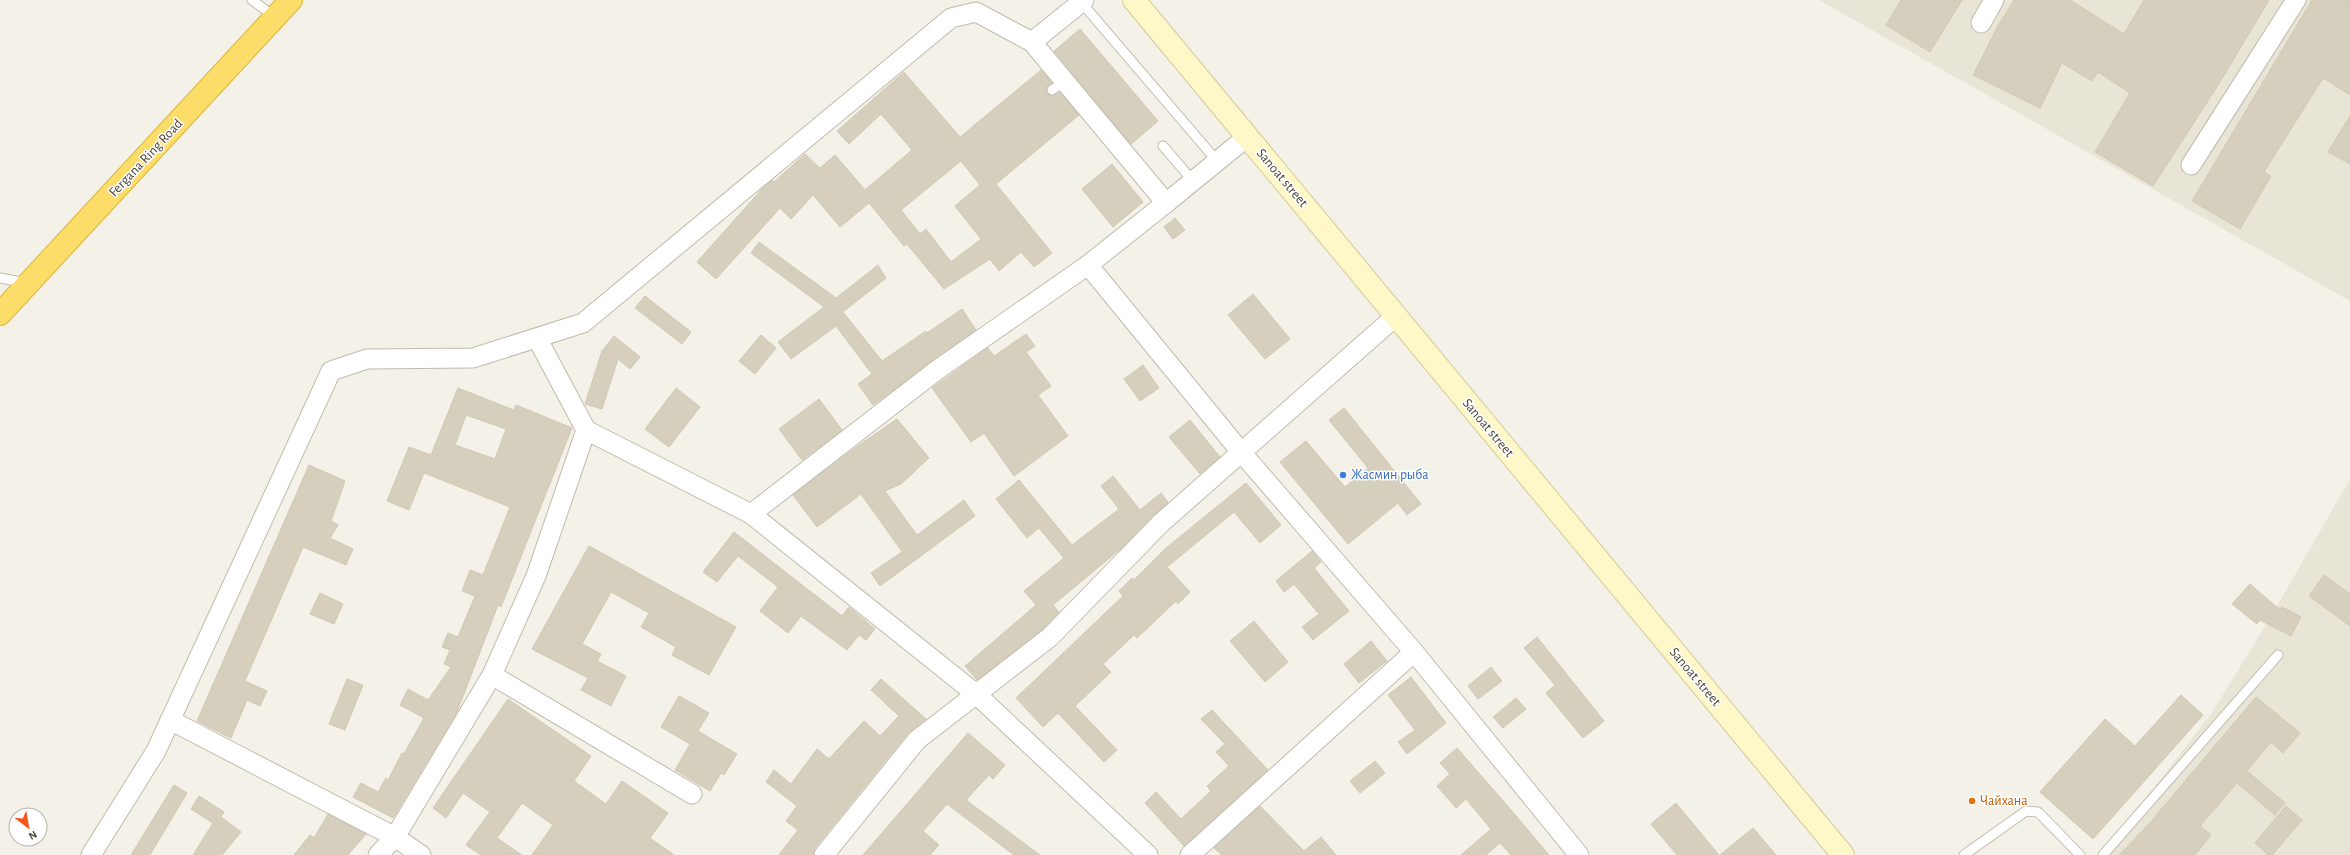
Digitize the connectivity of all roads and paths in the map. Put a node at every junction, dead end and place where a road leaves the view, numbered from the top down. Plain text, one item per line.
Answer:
1 (252, 0) edge
2 (290, 0) edge
3 (1134, 0) edge
4 (1994, 0) edge
5 (2296, 0) edge
6 (1082, 1) edge
7 (275, 17) junction
8 (1981, 23) dead end
9 (1032, 42) junction
10 (1247, 137) junction
11 (1163, 146) dead end
12 (1217, 161) junction
13 (2191, 165) dead end
14 (1193, 180) junction
15 (1166, 203) junction
16 (1088, 265) junction
17 (0, 278) edge
18 (31, 284) junction
19 (0, 314) edge
20 (1396, 316) junction
21 (537, 338) junction
22 (586, 430) junction
23 (1241, 452) junction
24 (751, 514) junction
25 (1414, 652) junction
26 (2278, 655) dead end
27 (492, 675) junction
28 (976, 694) junction
29 (170, 720) junction
30 (692, 794) dead end
31 (395, 837) junction
32 (91, 855) edge
33 (378, 855) edge
34 (421, 855) edge
35 (824, 855) edge
36 (1148, 855) edge
37 (1190, 855) edge
38 (1579, 855) edge
39 (1843, 855) edge
40 (1964, 855) edge
41 (2080, 855) edge
42 (2103, 855) edge

1 - 7 lane
2 - 7 highway, Fergana Ring Road
3 - 10 main road, Sanoat street
4 - 8 street
5 - 13 street
6 - 9 street
6 - 12 lane
7 - 18 highway, Fergana Ring Road
9 - 15 street
9 - 21 street
10 - 12 street
10 - 20 main road, Sanoat street
11 - 14 lane
12 - 14 street
14 - 15 street
15 - 16 street
16 - 23 street
16 - 24 street
17 - 18 lane
18 - 19 highway, Fergana Ring Road
20 - 23 street
20 - 39 main road, Sanoat street
21 - 22 street
21 - 29 street
22 - 24 street
22 - 27 street
23 - 25 street
23 - 28 street
24 - 28 street
25 - 37 street
25 - 38 street
26 - 42 lane
27 - 30 street
27 - 31 street
28 - 35 street
28 - 36 street
29 - 31 street
29 - 32 street
31 - 33 street
31 - 34 street
40 - 41 lane

